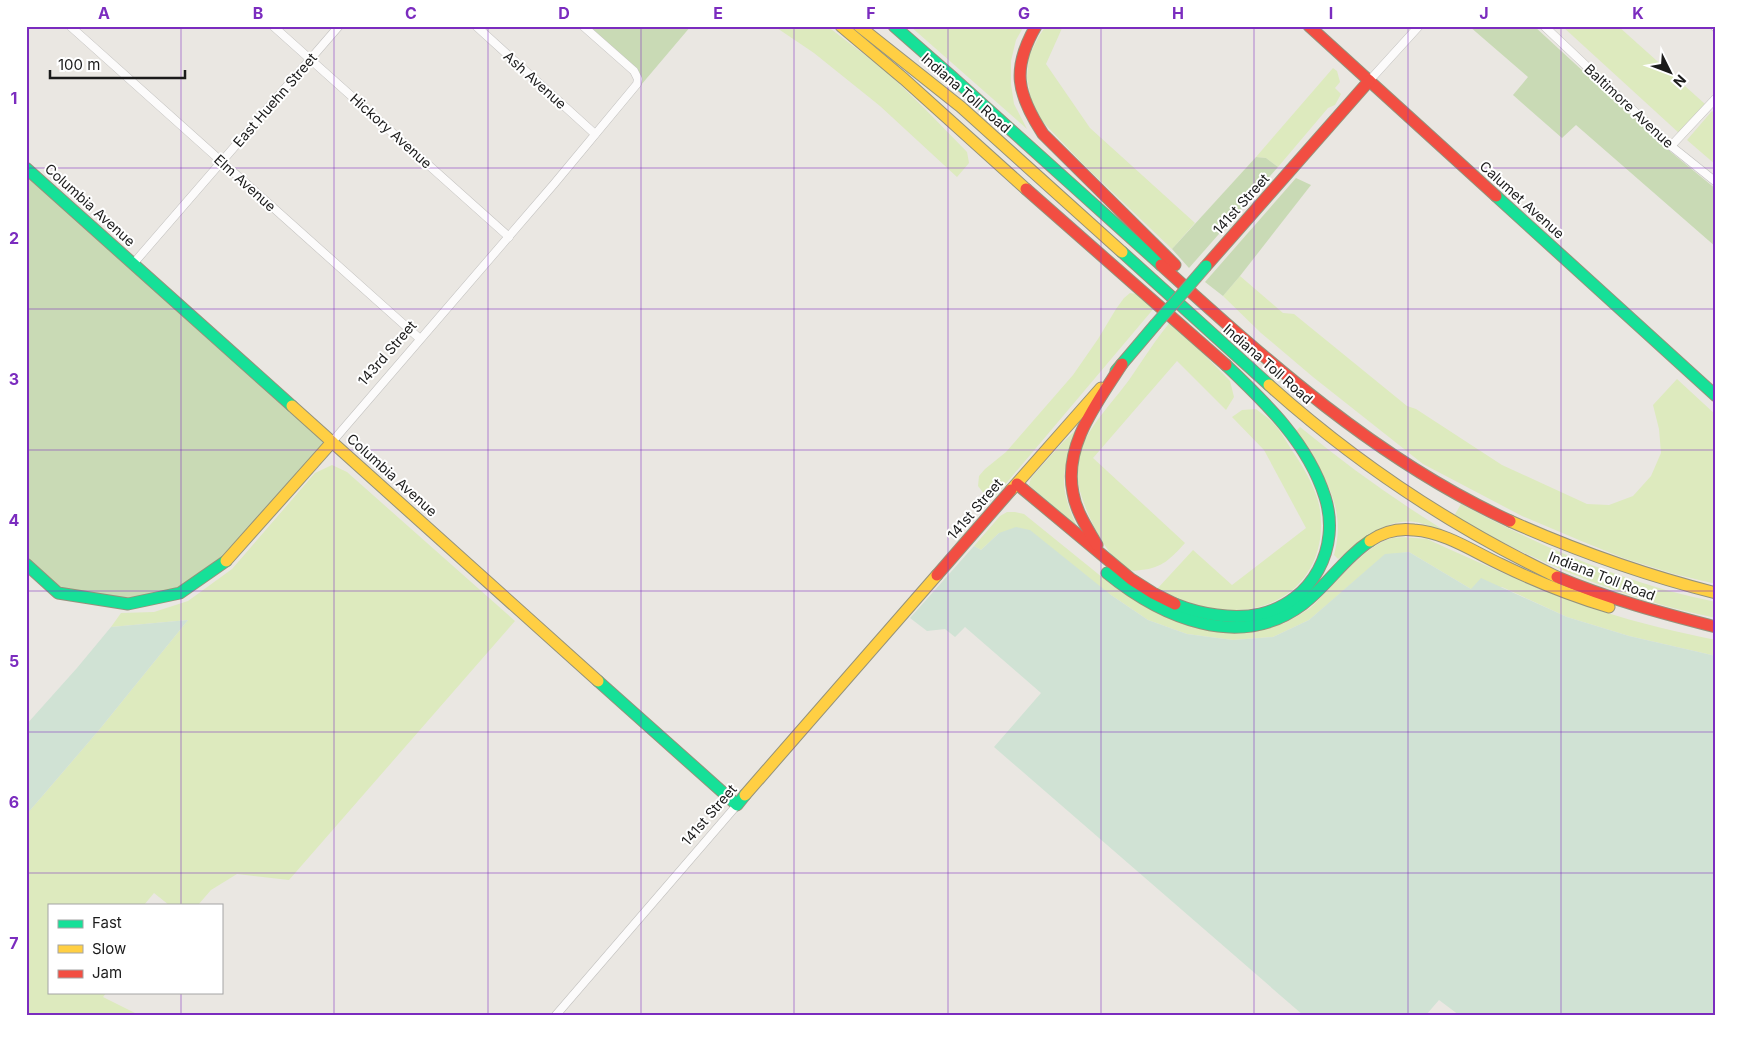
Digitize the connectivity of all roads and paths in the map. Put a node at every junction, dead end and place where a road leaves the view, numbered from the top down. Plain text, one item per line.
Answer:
1 (70, 26) edge
2 (273, 26) edge
3 (339, 26) edge
4 (476, 26) edge
5 (583, 26) edge
6 (841, 26) edge
7 (860, 26) edge
8 (894, 26) edge
9 (1036, 26) edge
10 (1309, 26) edge
11 (1419, 26) edge
12 (1544, 26) edge
13 (310, 59) junction
14 (1369, 81) junction
15 (1716, 98) edge
16 (595, 134) junction
17 (1671, 146) junction
18 (222, 162) junction
19 (26, 168) edge
20 (1716, 182) edge
21 (509, 236) junction
22 (133, 264) junction
23 (1206, 306) junction
24 (420, 338) junction
25 (1122, 364) junction
26 (1716, 396) edge
27 (332, 442) junction
28 (1014, 487) junction
29 (26, 564) edge
30 (1126, 575) junction
31 (1716, 593) edge
32 (1716, 628) edge
33 (737, 805) junction
34 (556, 1015) edge

1 - 18 street, Elm Avenue
2 - 13 street, Hickory Avenue
3 - 13 street, East Huehn Street
4 - 16 street, Ash Avenue
5 - 16 street, 143rd Street
6 - 30 main road
7 - 32 main road, Indiana Toll Road
8 - 23 main road, Indiana Toll Road
9 - 23 main road
10 - 14 main road, Calumet Avenue
11 - 14 street, 141st Street
12 - 17 street, Baltimore Avenue
13 - 18 street, East Huehn Street
13 - 21 street, Hickory Avenue
14 - 25 main road, 141st Street, bridge
14 - 26 main road, Calumet Avenue
15 - 17 street
16 - 21 street, 143rd Street
17 - 20 street, Baltimore Avenue
18 - 22 street, East Huehn Street
18 - 24 street, Elm Avenue
19 - 22 main road, Columbia Avenue
21 - 24 street, 143rd Street
22 - 27 main road, Columbia Avenue
23 - 31 main road, Indiana Toll Road
24 - 27 street, 143rd Street
25 - 28 main road, 141st Street
25 - 30 main road
27 - 29 main road, 143rd Street
27 - 33 main road, Columbia Avenue
28 - 30 main road
28 - 32 main road
28 - 33 main road, 141st Street
33 - 34 street, 141st Street

